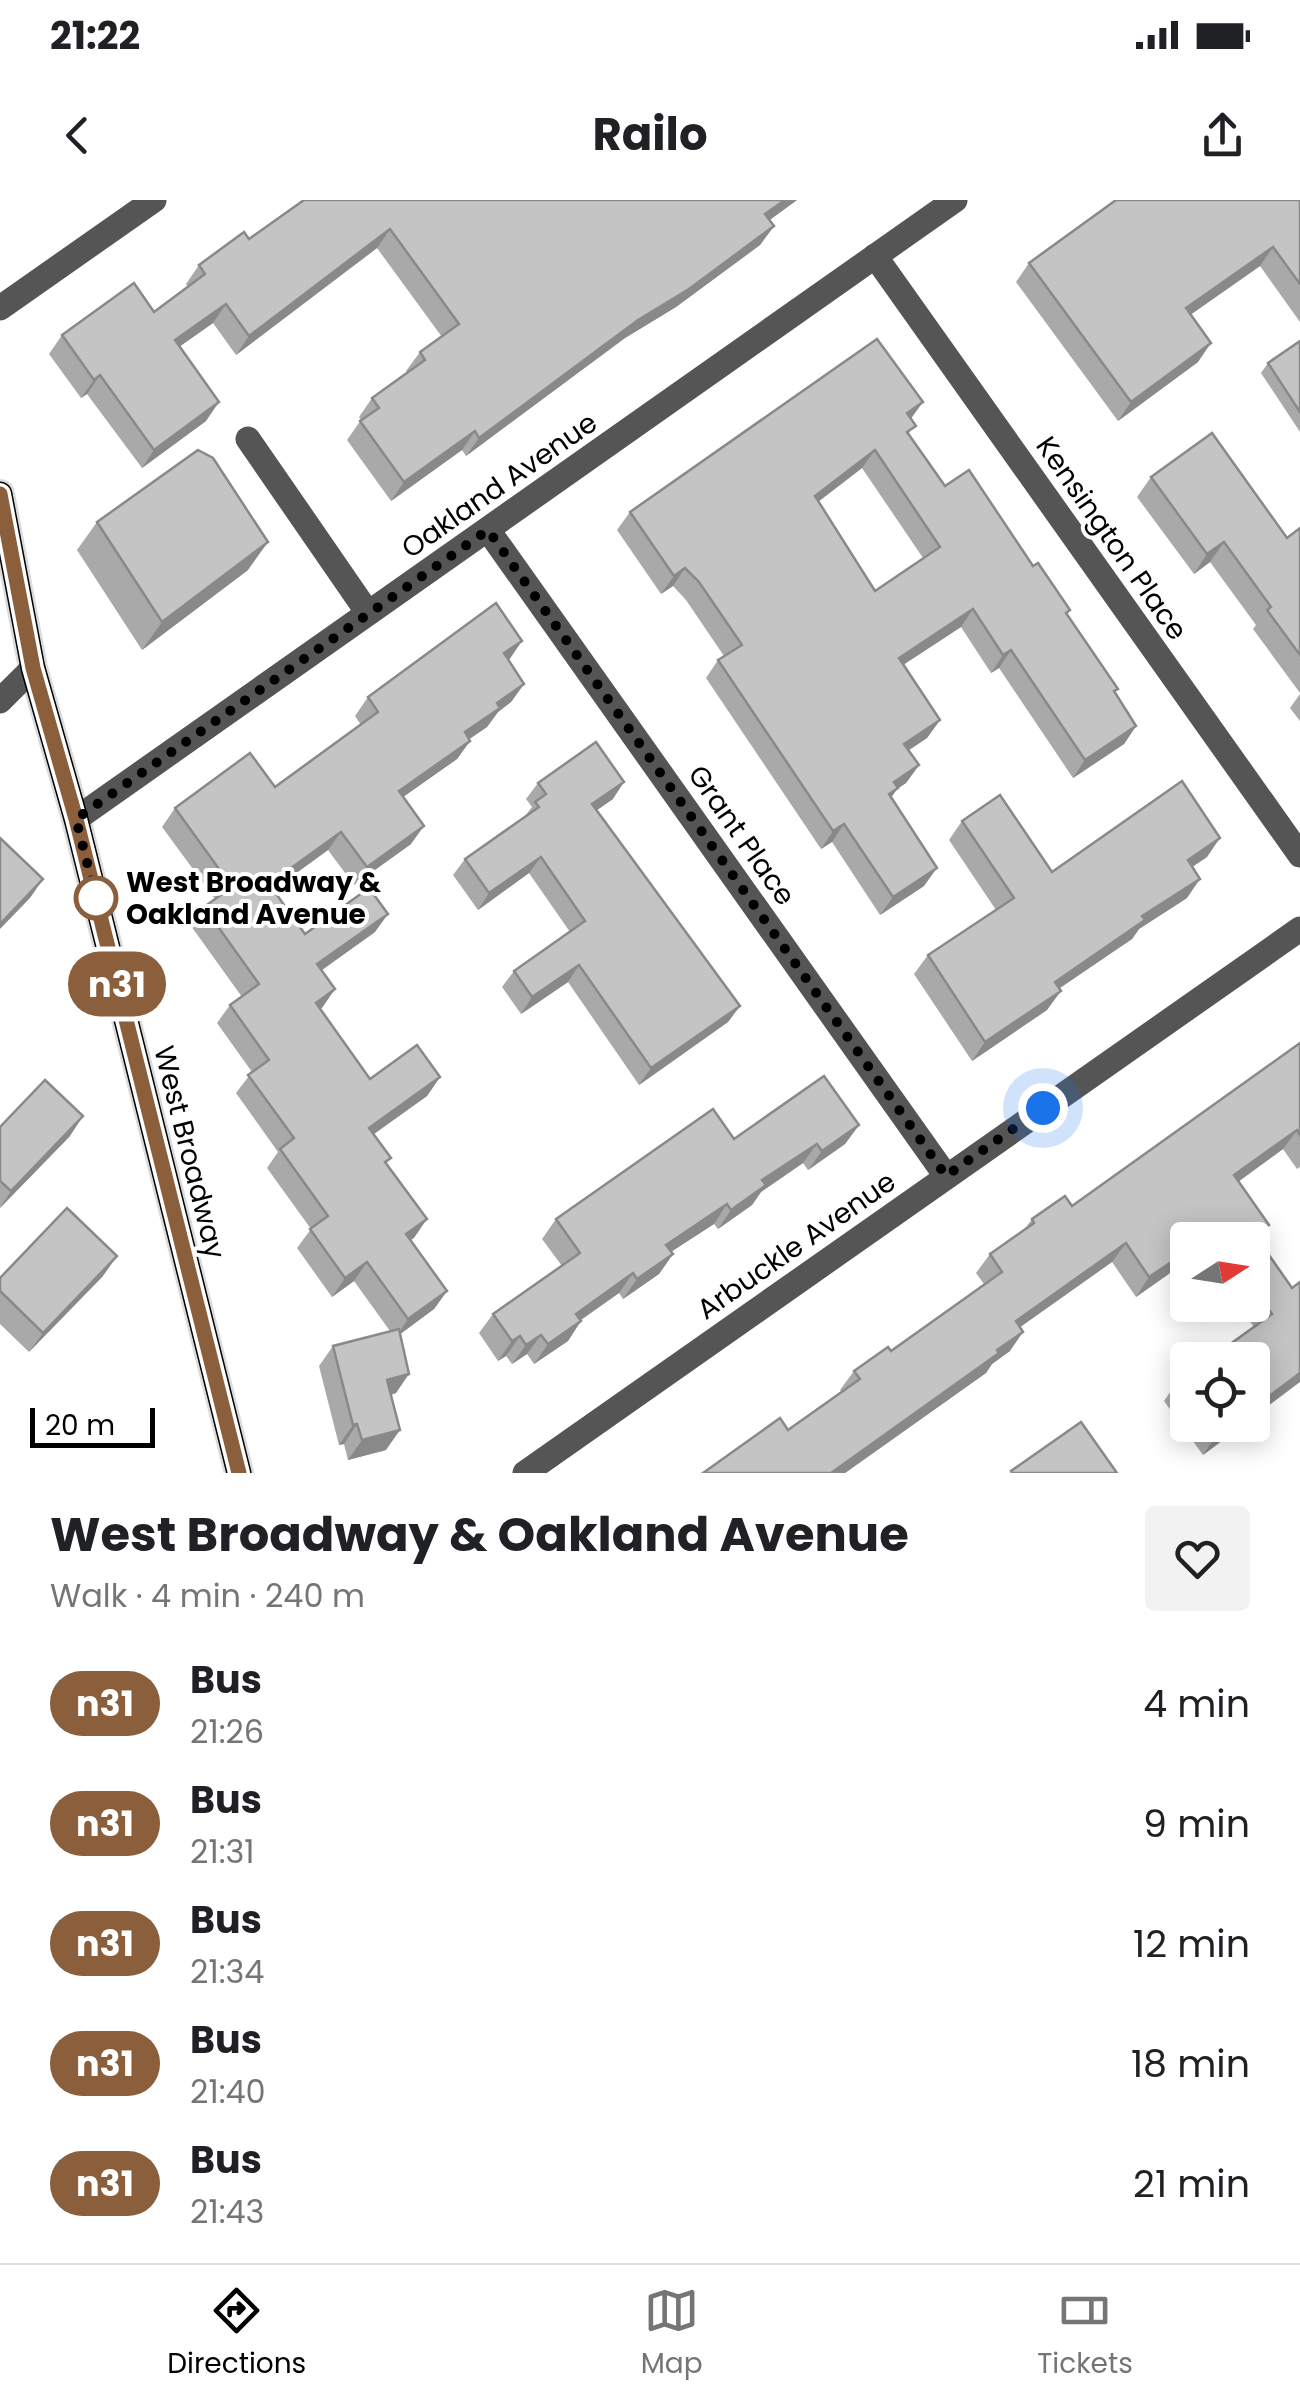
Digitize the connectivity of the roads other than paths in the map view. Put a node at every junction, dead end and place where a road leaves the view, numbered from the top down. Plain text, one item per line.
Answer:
1 (154, 200) edge
2 (955, 200) edge
3 (875, 256) junction
4 (0, 308) edge
5 (248, 440) dead end
6 (0, 494) edge
7 (488, 530) junction
8 (368, 614) junction
9 (33, 668) junction
10 (0, 701) edge
11 (76, 819) junction
12 (1300, 855) edge
13 (1300, 929) edge
14 (946, 1176) junction
15 (239, 1473) edge
16 (525, 1473) edge

1 - 4 street
2 - 3 street, Oakland Avenue
3 - 7 street, Oakland Avenue
3 - 12 street, Kensington Place
5 - 8 street
6 - 9 main road, West Broadway
7 - 8 street, Oakland Avenue
7 - 14 street, Grant Place
8 - 11 street, Oakland Avenue
9 - 10 street
9 - 11 main road, West Broadway
11 - 15 main road, West Broadway
13 - 14 street, Arbuckle Avenue
14 - 16 street, Arbuckle Avenue

